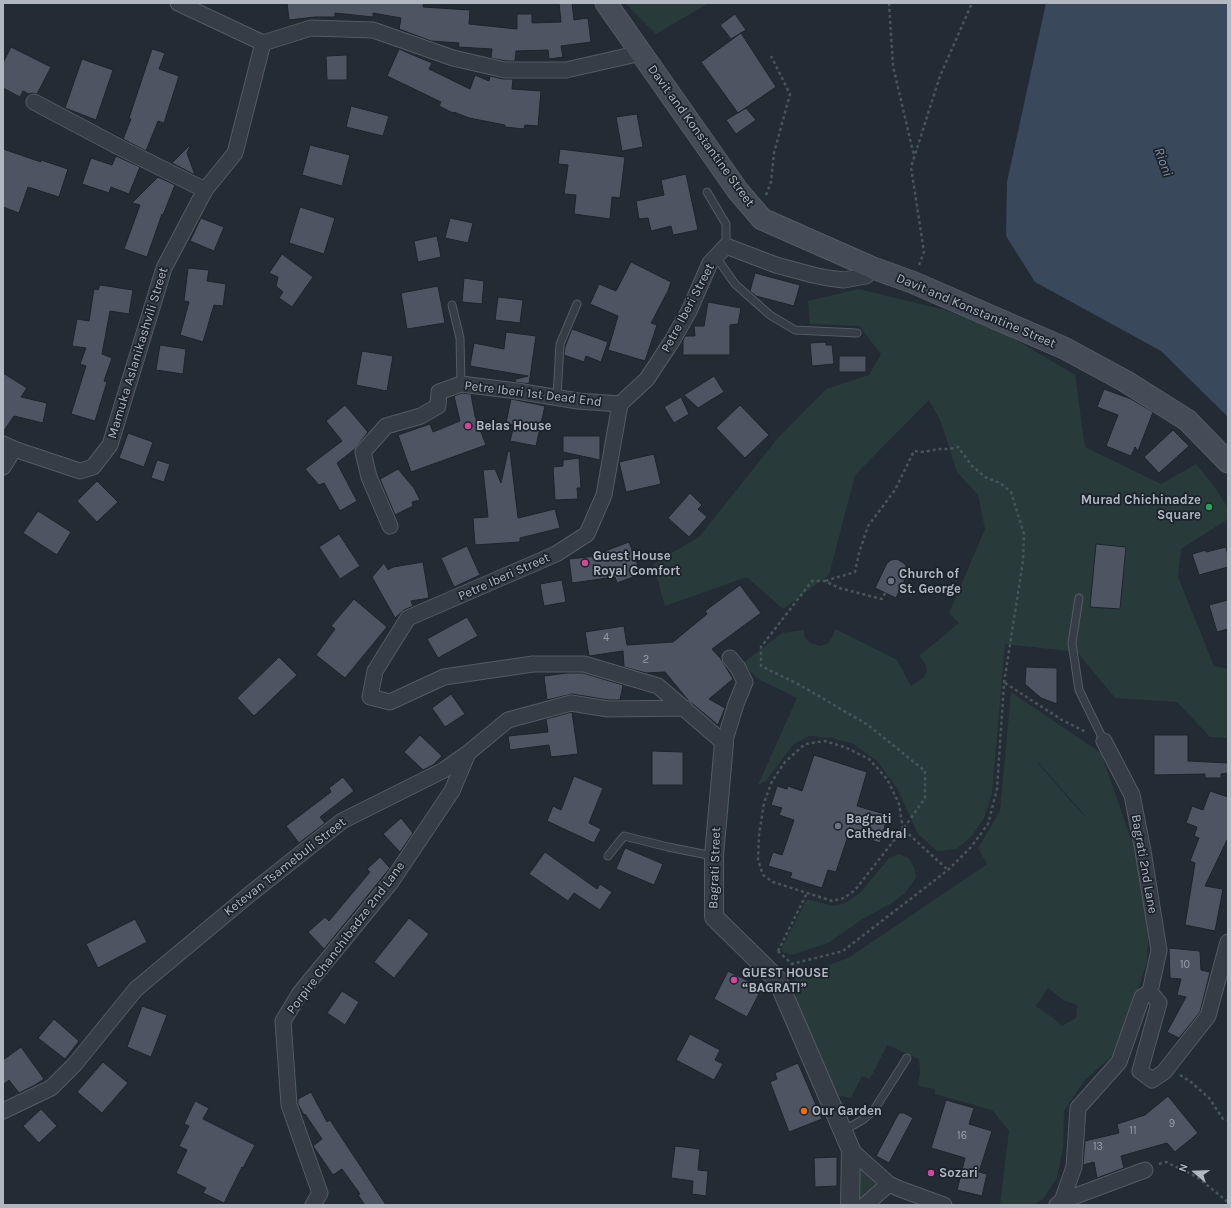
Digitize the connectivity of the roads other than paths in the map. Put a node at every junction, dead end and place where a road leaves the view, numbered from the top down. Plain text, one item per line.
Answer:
1 (178, 3) edge
2 (606, 3) edge
3 (263, 43) junction
4 (641, 53) junction
5 (34, 102) dead end
6 (205, 190) junction
7 (707, 192) dead end
8 (726, 246) junction
9 (716, 257) junction
10 (873, 268) junction
11 (577, 304) dead end
12 (452, 305) dead end
13 (857, 333) dead end
14 (461, 384) junction
15 (557, 397) junction
16 (620, 404) junction
17 (8, 446) edge
18 (1228, 462) edge
19 (3, 467) edge
20 (390, 526) dead end
21 (1079, 598) dead end
22 (730, 658) dead end
23 (685, 708) junction
24 (1104, 741) joint
25 (724, 743) junction
26 (468, 753) junction
27 (608, 856) dead end
28 (714, 856) junction
29 (1228, 942) edge
30 (1150, 992) junction
31 (907, 1058) dead end
32 (3, 1110) edge
33 (843, 1132) junction
34 (851, 1150) junction
35 (1145, 1170) road end
36 (889, 1184) junction
37 (1061, 1204) edge
38 (312, 1205) edge
39 (850, 1205) edge
40 (865, 1205) edge
41 (944, 1205) edge

1 - 3 street
2 - 4 main road
3 - 4 street, Davit and Konstantine Street
3 - 6 street, Mamuka Aslanikashvili Street
4 - 10 main road, Davit and Konstantine Street
5 - 6 street
6 - 17 street, Mamuka Aslanikashvili Street
7 - 8 lane
8 - 9 street, Petre Iberi Street
8 - 10 street
9 - 13 lane
9 - 16 street, Petre Iberi Street
10 - 18 main road, Davit and Konstantine Street
11 - 15 lane
12 - 14 lane
14 - 15 street, Petre Iberi 1st Dead End
14 - 20 street, Petre Iberi 1st Dead End
15 - 16 street, Petre Iberi 1st Dead End
16 - 23 street, Petre Iberi Street
17 - 19 street
21 - 24 lane
22 - 25 street, Bagrati Street
23 - 25 street, Petre Iberi Street
23 - 26 street, Ketevan Tsamebuli Street
24 - 30 street, Bagrati 2nd Lane
25 - 28 street, Bagrati Street
26 - 32 street, Ketevan Tsamebuli Street
26 - 38 street, Porpire Chanchibadze 2nd Lane
27 - 28 lane
28 - 33 street, Bagrati Street
29 - 30 street
30 - 37 street
31 - 33 lane
33 - 34 street, Bagrati Street
34 - 36 street, Bagrati Street
34 - 39 street
35 - 37 street
36 - 40 street
36 - 41 street, Bagrati Street

